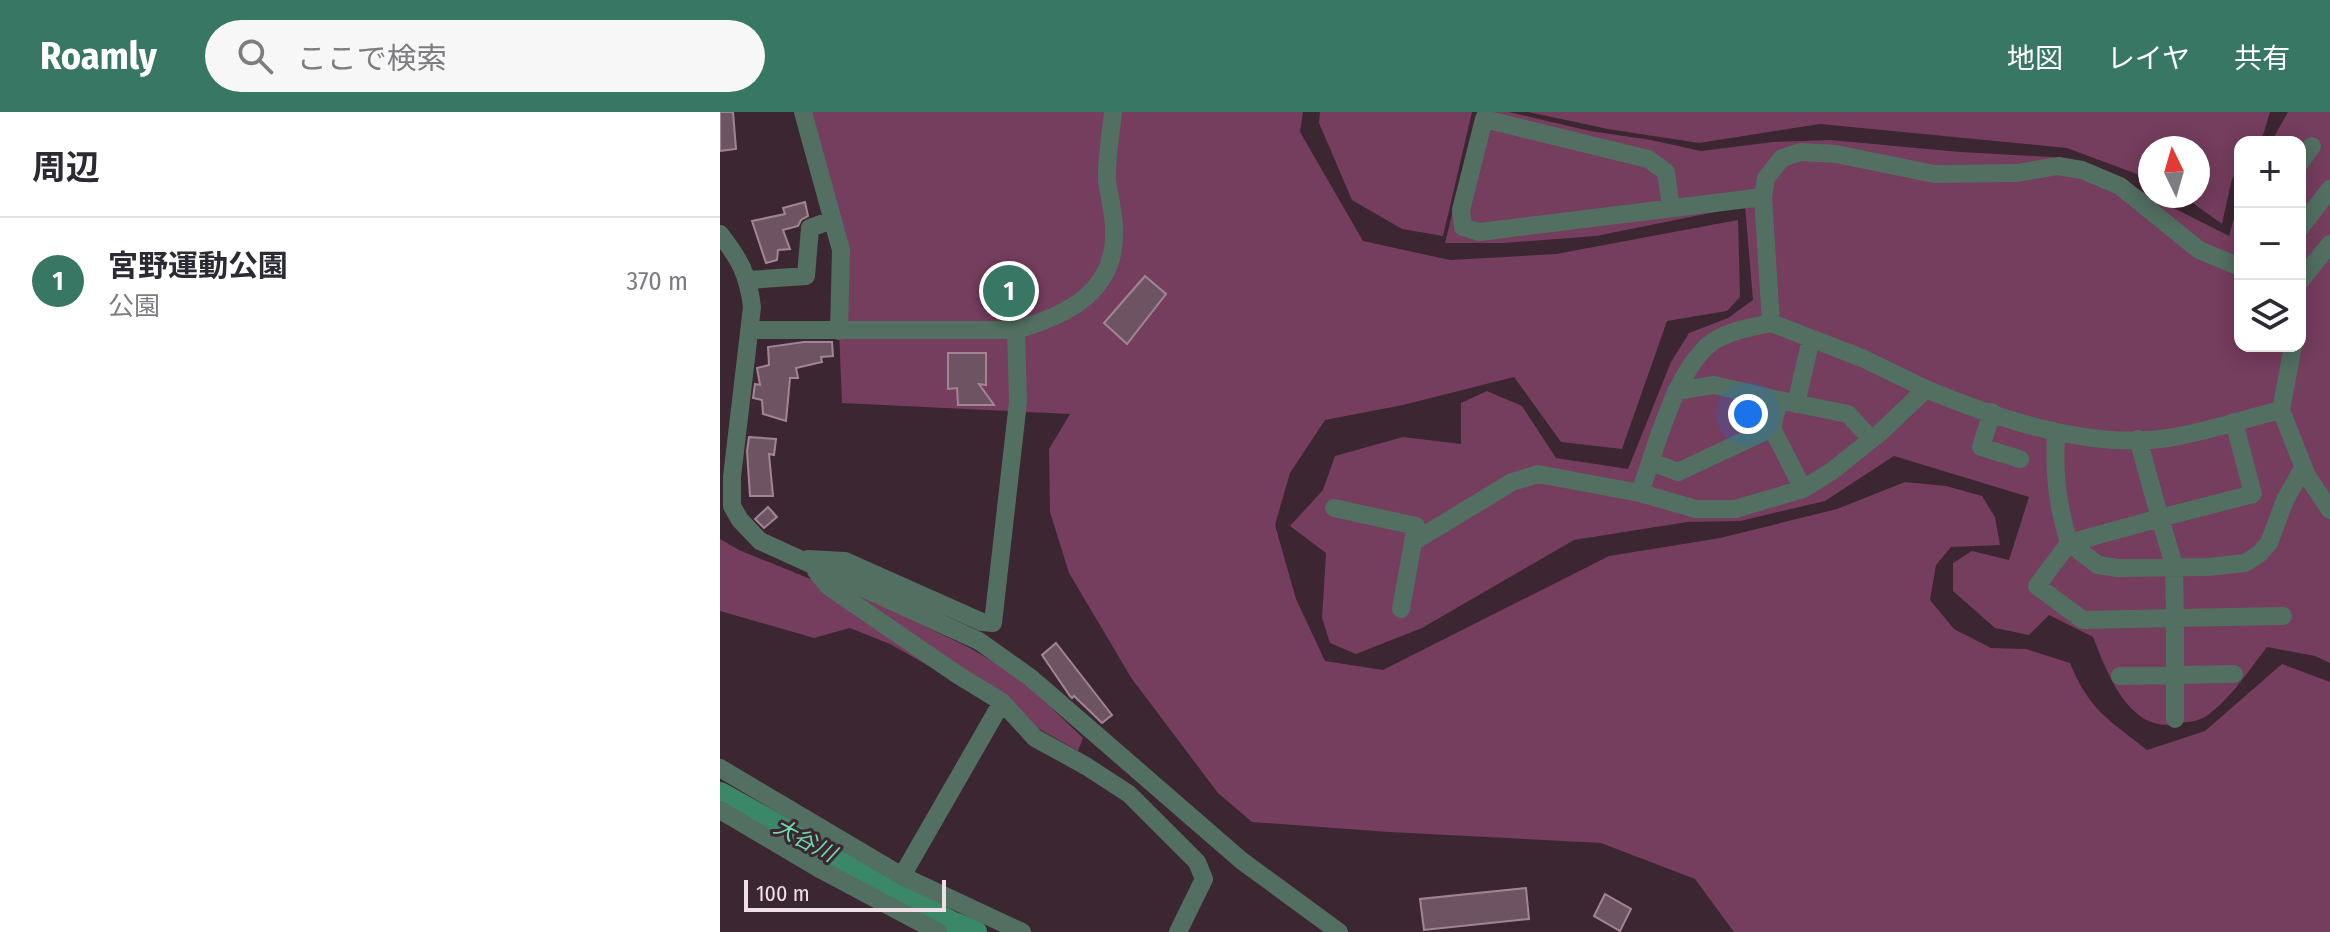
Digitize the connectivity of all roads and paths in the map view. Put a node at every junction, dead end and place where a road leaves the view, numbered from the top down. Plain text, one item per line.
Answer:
1 (803, 112) edge
2 (1113, 112) edge
3 (2312, 146) dead end
4 (2306, 154) edge
5 (2330, 189) edge
6 (1763, 197) junction
7 (1671, 208) junction
8 (832, 220) junction
9 (2306, 220) edge
10 (2306, 232) edge
11 (720, 234) edge
12 (2327, 246) edge
13 (2234, 265) edge
14 (749, 280) junction
15 (2301, 280) edge
16 (1771, 323) junction
17 (752, 330) junction
18 (1016, 330) junction
19 (839, 331) junction
20 (1811, 339) junction
21 (2292, 352) edge
22 (1926, 389) junction
23 (1676, 391) junction
24 (1788, 402) junction
25 (2281, 410) junction
26 (1992, 412) junction
27 (2234, 422) junction
28 (1772, 428) junction
29 (2056, 434) junction
30 (1871, 439) junction
31 (2138, 439) junction
32 (2020, 459) dead end
33 (1651, 462) junction
34 (2303, 468) junction
35 (726, 475) edge
36 (1803, 489) junction
37 (1640, 493) junction
38 (1334, 508) dead end
39 (2330, 510) edge
40 (2160, 518) junction
41 (1413, 542) junction
42 (2069, 543) junction
43 (804, 562) junction
44 (2174, 565) junction
45 (1401, 609) dead end
46 (2283, 616) dead end
47 (2175, 618) junction
48 (2234, 674) dead end
49 (2175, 675) junction
50 (2120, 676) dead end
51 (1002, 702) junction
52 (2175, 719) dead end
53 (720, 768) edge
54 (720, 810) edge
55 (902, 876) junction
56 (938, 932) edge
57 (1022, 932) edge
58 (1178, 932) edge
59 (1339, 932) edge

1 - 8 street
2 - 18 street
3 - 4 street
5 - 9 street
6 - 7 street
6 - 13 street
6 - 16 street
7 - 7 street
8 - 14 street
8 - 19 street
10 - 12 street
11 - 14 street
12 - 15 street
14 - 17 street
16 - 20 street
16 - 23 street
17 - 19 street
17 - 35 street
18 - 19 street
18 - 43 street
20 - 22 street
20 - 24 street
21 - 25 street
22 - 26 street
22 - 30 street
23 - 24 street
23 - 33 street
24 - 28 street
24 - 30 street
25 - 27 street
25 - 34 street
26 - 29 street
26 - 32 street
27 - 31 street
27 - 40 street
28 - 33 street
28 - 36 street
29 - 31 street
29 - 42 street
30 - 36 street
31 - 40 street
33 - 37 street
34 - 39 street
34 - 44 street
35 - 43 street
36 - 37 street
37 - 41 street
38 - 41 street
40 - 42 street
40 - 44 street
41 - 45 street
42 - 44 street
42 - 47 street
43 - 51 street
43 - 59 street
44 - 47 street
46 - 47 street
47 - 49 street
48 - 49 street
49 - 50 street
49 - 52 street
51 - 55 street
51 - 58 street
53 - 55 street
54 - 56 street
55 - 57 street

